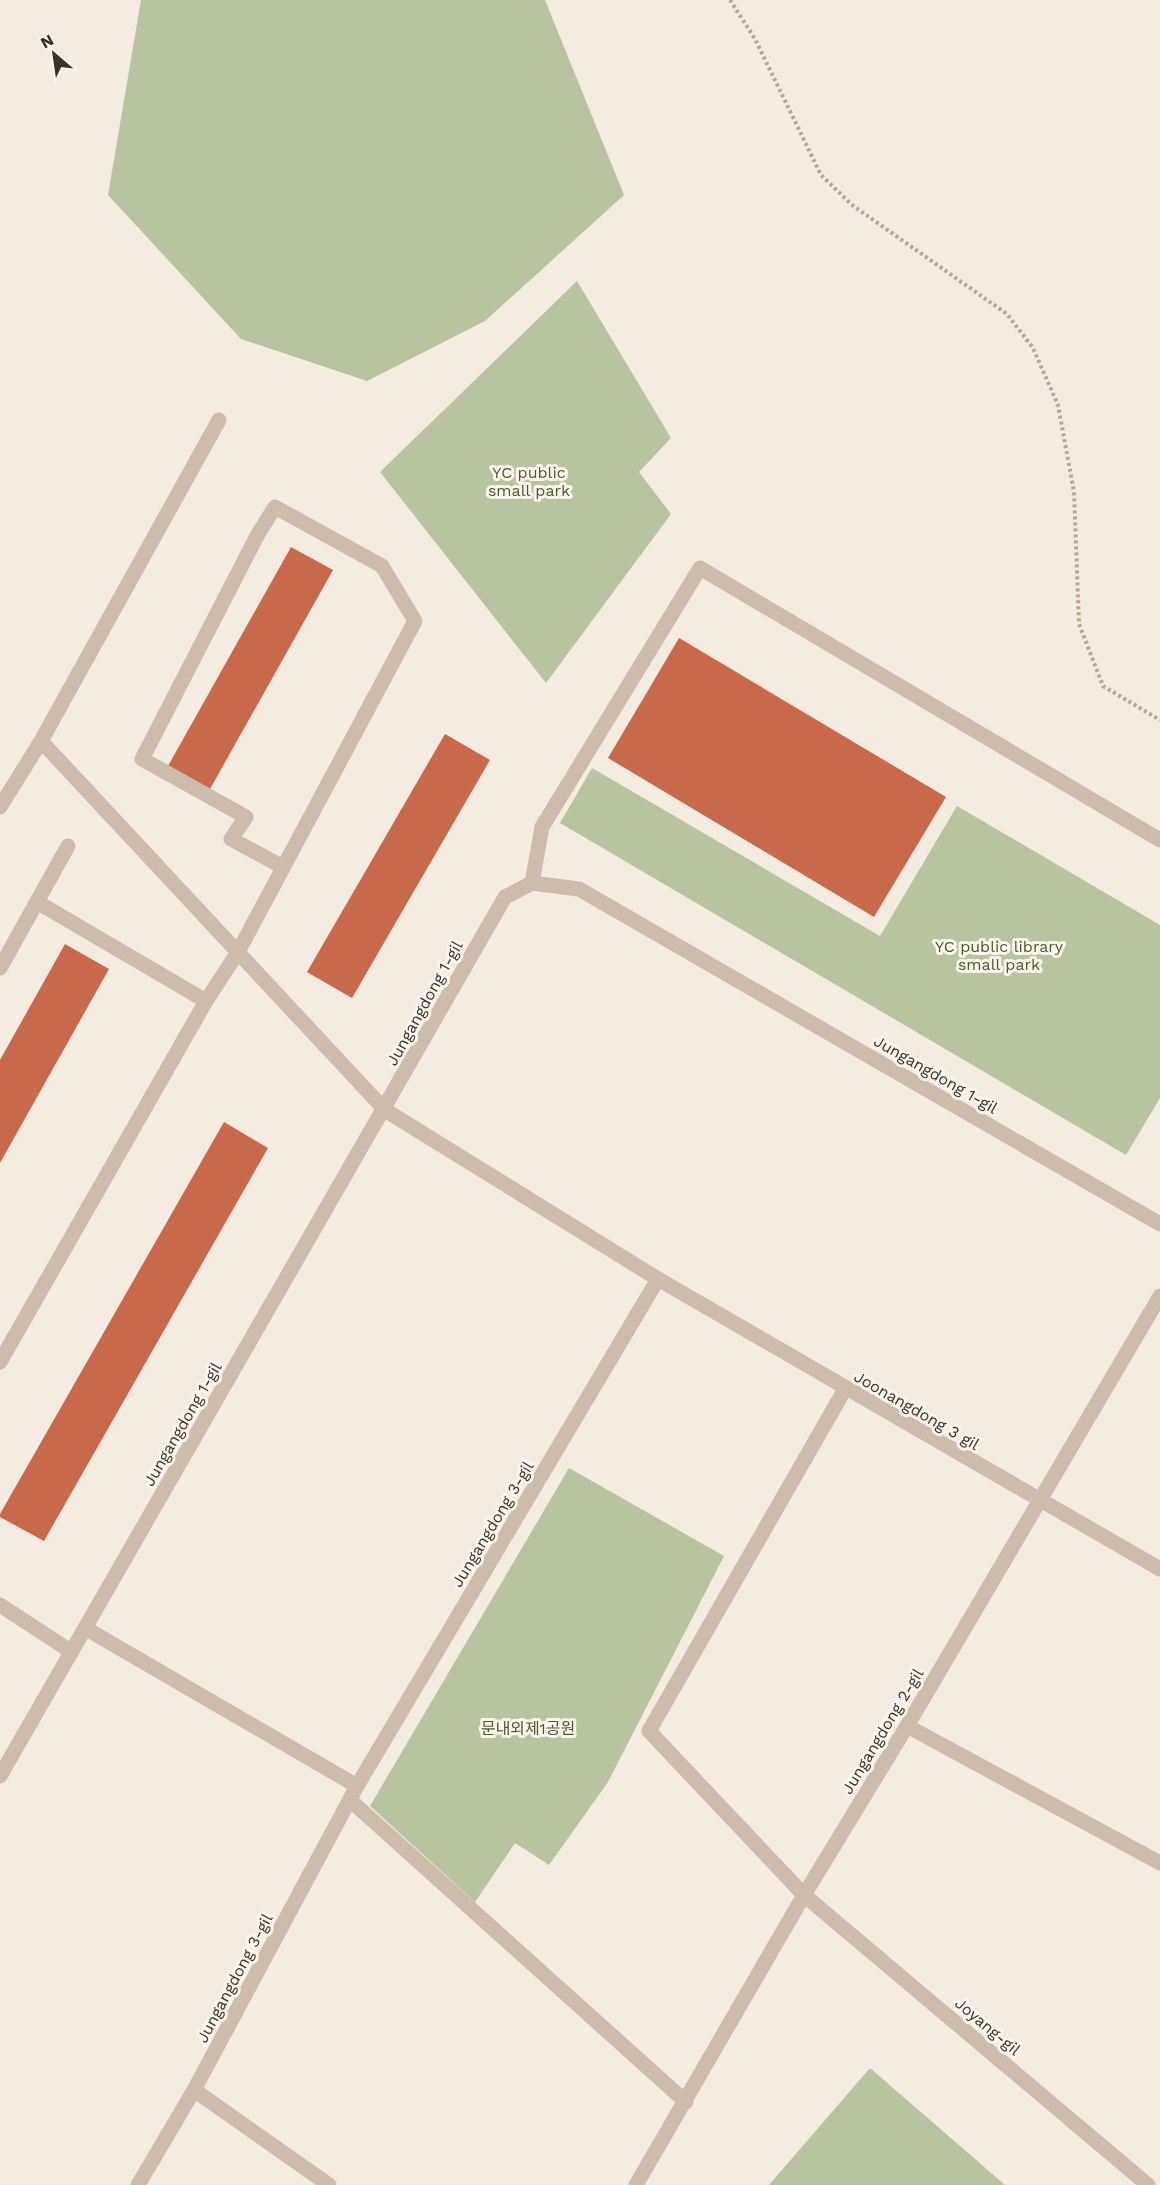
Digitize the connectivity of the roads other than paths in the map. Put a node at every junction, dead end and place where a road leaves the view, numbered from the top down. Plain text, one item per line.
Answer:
1 (219, 420) dead end
2 (41, 741) junction
3 (0, 807) edge
4 (1160, 840) edge
5 (68, 846) dead end
6 (283, 867) junction
7 (532, 883) junction
8 (37, 902) junction
9 (238, 952) junction
10 (0, 968) edge
11 (206, 1001) junction
12 (385, 1110) junction
13 (1160, 1224) edge
14 (658, 1279) junction
15 (1160, 1296) edge
16 (0, 1362) edge
17 (845, 1389) junction
18 (1039, 1500) junction
19 (1160, 1569) edge
20 (0, 1605) edge
21 (85, 1628) junction
22 (72, 1652) junction
23 (907, 1726) junction
24 (0, 1776) edge
25 (354, 1793) junction
26 (1160, 1863) edge
27 (804, 1895) junction
28 (194, 2090) junction
29 (686, 2102) junction
30 (138, 2185) edge
31 (329, 2185) edge
32 (636, 2185) edge
33 (1148, 2185) edge

1 - 2 street
2 - 3 street
2 - 9 street, Joonangdong 3 gil
4 - 7 street
5 - 8 street
6 - 6 street
6 - 9 street
7 - 12 street, Jungangdong 1-gil
7 - 13 street, Jungangdong 1-gil
8 - 10 street
8 - 11 street
9 - 11 street
9 - 12 street, Joonangdong 3 gil
11 - 16 street
12 - 14 street, Joonangdong 3 gil
12 - 21 street, Jungangdong 1-gil
14 - 17 street, Joonangdong 3 gil
14 - 25 street, Jungangdong 3-gil
15 - 18 street, Jungangdong 2-gil
17 - 18 street, Joonangdong 3 gil
17 - 27 street, Joyang-gil
18 - 19 street, Joonangdong 3 gil
18 - 23 street, Jungangdong 2-gil
20 - 22 street
21 - 22 street, Jungangdong 1-gil
21 - 25 street
22 - 24 street, Jungangdong 1-gil
23 - 26 street
23 - 27 street, Jungangdong 2-gil
25 - 28 street, Jungangdong 3-gil
25 - 29 street
27 - 29 street, Jungangdong 2-gil
27 - 33 street, Joyang-gil
28 - 30 street, Jungangdong 3-gil
28 - 31 street
29 - 32 street, Jungangdong 2-gil

